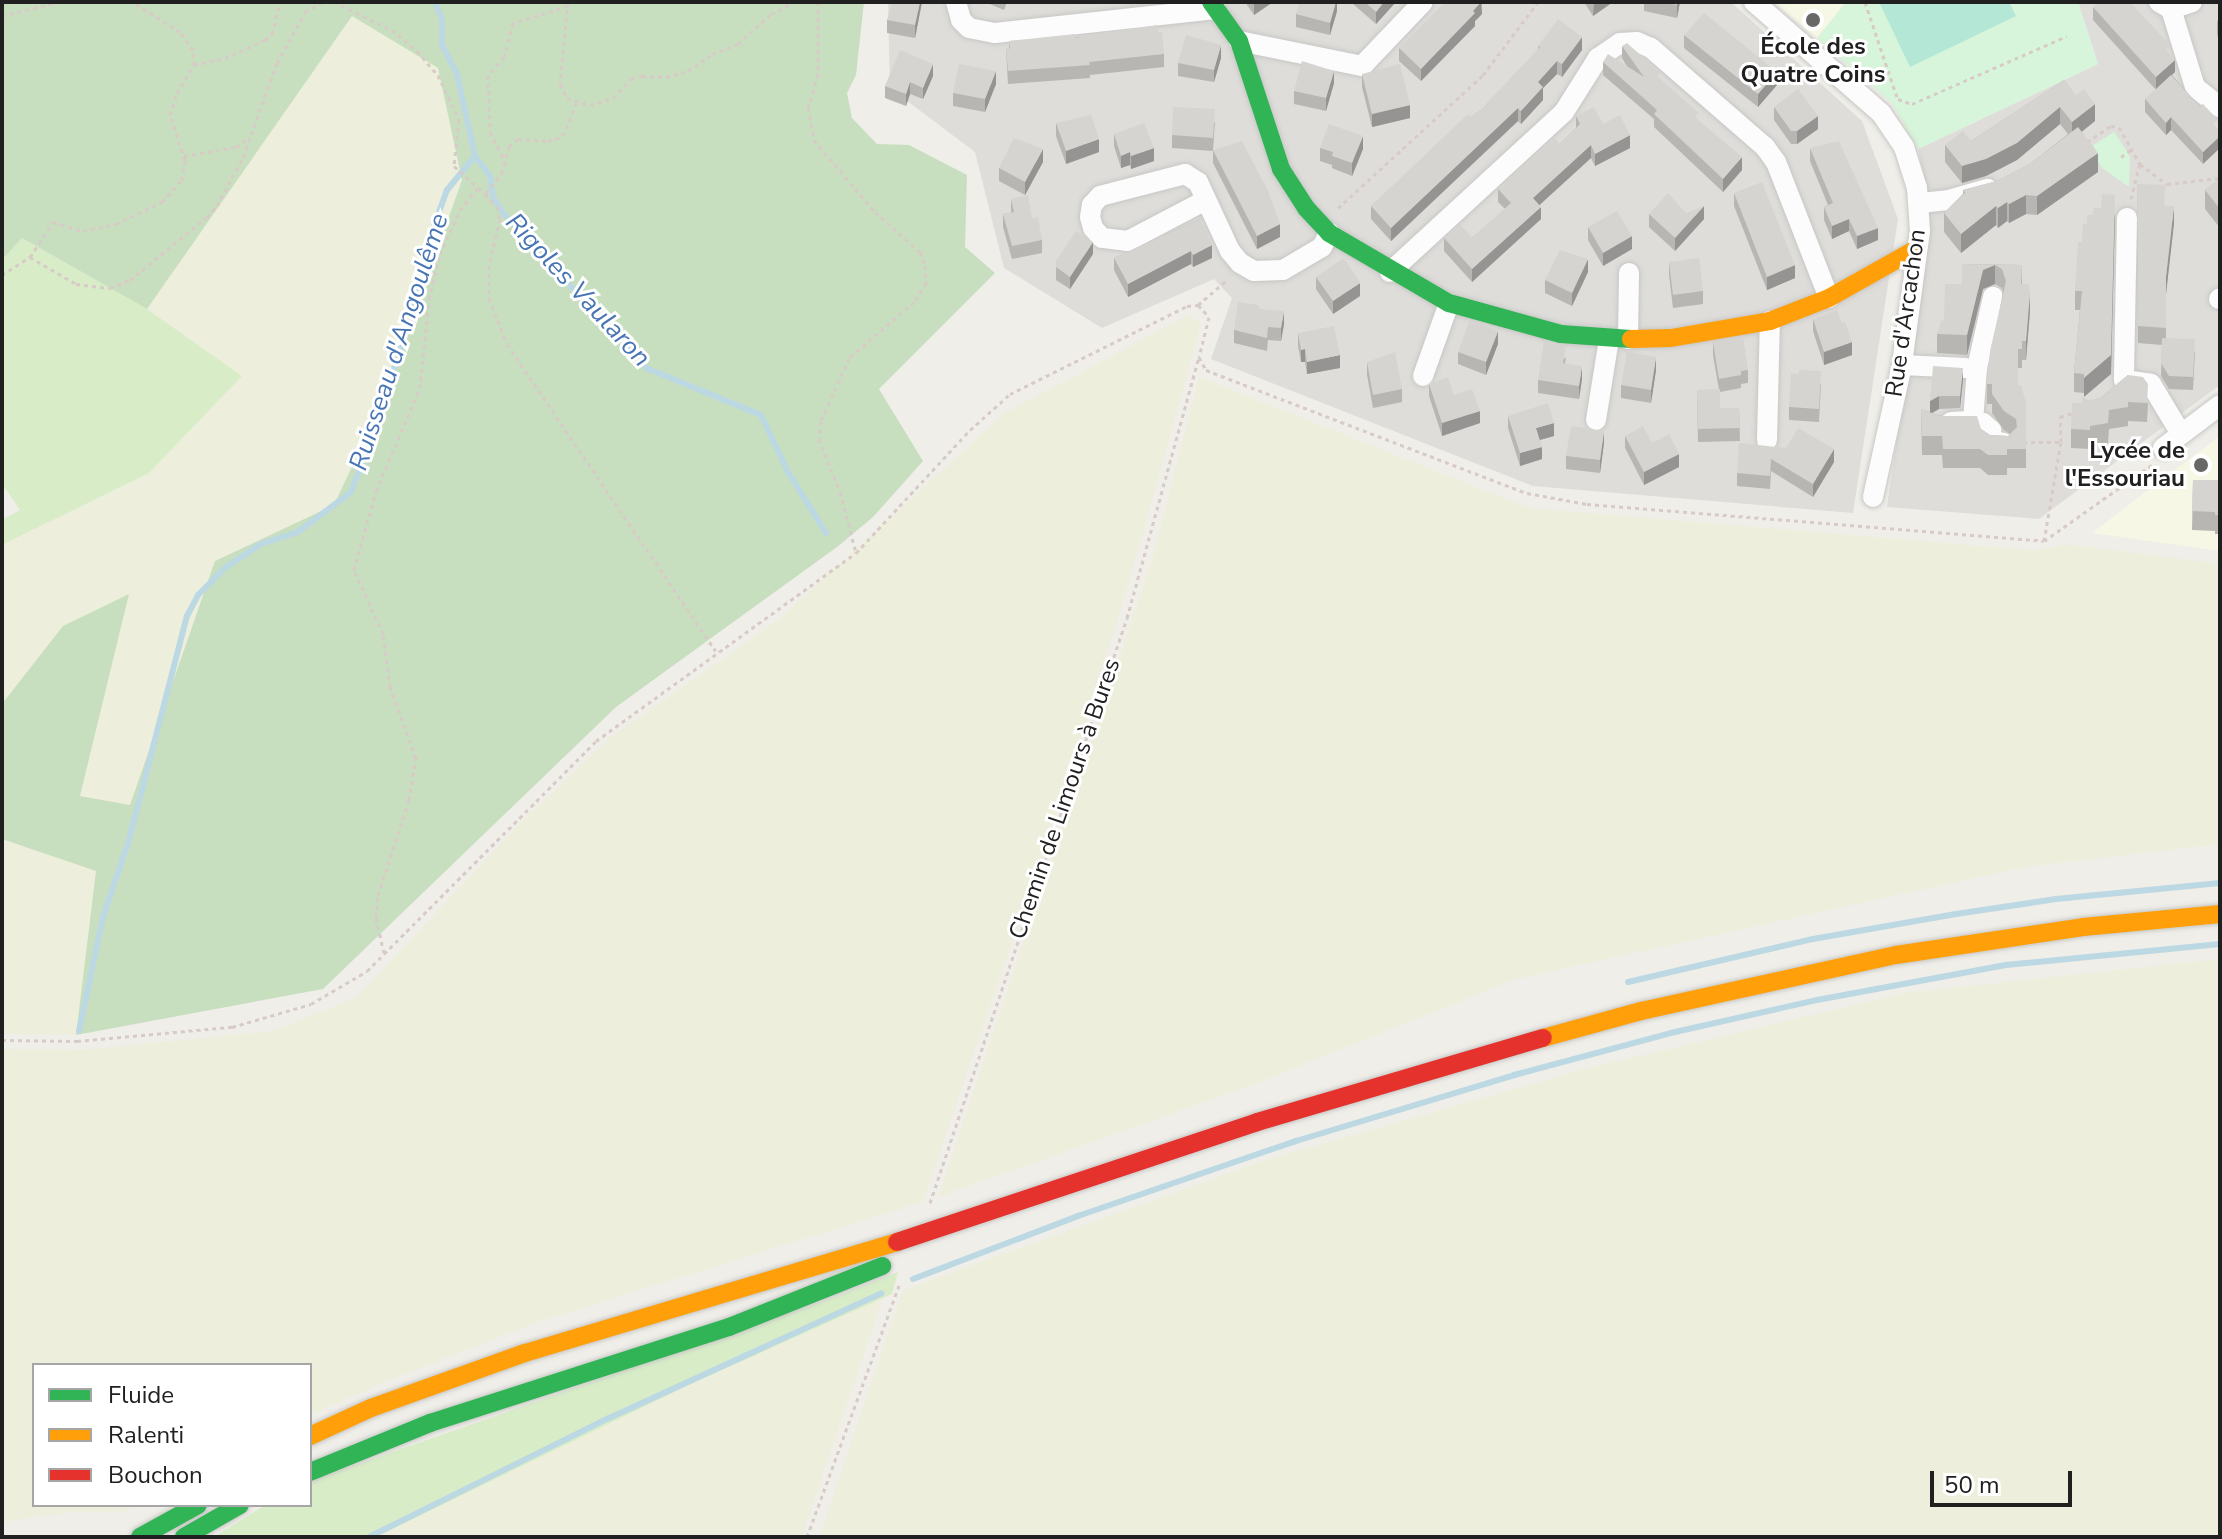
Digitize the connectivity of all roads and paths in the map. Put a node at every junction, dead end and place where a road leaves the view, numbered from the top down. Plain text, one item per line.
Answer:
1 (58, 2) edge
2 (133, 2) edge
3 (280, 2) edge
4 (323, 2) edge
5 (334, 2) edge
6 (794, 2) edge
7 (818, 2) edge
8 (956, 2) edge
9 (1423, 2) edge
10 (1538, 2) edge
11 (1754, 2) edge
12 (1865, 2) edge
13 (2192, 2) edge
14 (568, 4) edge
15 (1214, 6) edge
16 (2165, 6) edge
17 (2, 16) edge
18 (2067, 36) dead end
19 (1239, 41) junction
20 (194, 65) junction
21 (1898, 99) junction
22 (577, 102) junction
23 (2220, 107) edge
24 (1881, 113) junction
25 (251, 137) junction
26 (2081, 146) edge
27 (2132, 149) junction
28 (184, 156) junction
29 (2121, 157) dead end
30 (505, 162) junction
31 (2140, 164) junction
32 (2220, 178) edge
33 (2002, 182) edge
34 (477, 189) junction
35 (485, 194) junction
36 (1206, 200) junction
37 (1920, 203) junction
38 (2127, 218) joint
39 (1329, 233) junction
40 (1916, 249) junction
41 (30, 257) junction
42 (1240, 263) junction
43 (1390, 272) junction
44 (1629, 273) dead end
45 (2, 275) edge
46 (1993, 297) dead end
47 (1829, 298) junction
48 (1449, 303) junction
49 (1198, 305) junction
50 (1770, 321) junction
51 (1618, 339) junction
52 (1199, 357) junction
53 (1902, 365) junction
54 (1977, 368) junction
55 (1423, 376) dead end
56 (2220, 405) edge
57 (2081, 411) edge
58 (1596, 420) dead end
59 (1973, 421) junction
60 (1940, 422) edge
61 (2181, 434) junction
62 (1767, 440) dead end
63 (2061, 442) junction
64 (2004, 443) joint
65 (2163, 448) joint
66 (1873, 497) dead end
67 (2044, 541) junction
68 (856, 553) junction
69 (716, 651) junction
70 (2216, 915) edge
71 (384, 954) junction
72 (2, 1040) edge
73 (1050, 1193) junction
74 (928, 1207) dead end
75 (910, 1254) junction
76 (312, 1435) edge
77 (312, 1471) edge
78 (194, 1507) edge
79 (236, 1507) edge
80 (140, 1537) edge
81 (184, 1537) edge
82 (807, 1537) edge

1 - 17 path
2 - 20 path
3 - 20 path
4 - 25 path
5 - 34 path
6 - 22 path
7 - 68 path
8 - 15 street
9 - 19 street
10 - 39 path
11 - 24 street, Rue d'Arcachon
12 - 21 path
13 - 16 street
14 - 22 path
14 - 30 path
15 - 19 main road
16 - 23 street
18 - 21 path
19 - 39 main road
20 - 28 path
21 - 24 path
22 - 30 path
24 - 37 street, Rue d'Arcachon
25 - 28 path
25 - 41 path
26 - 27 path
27 - 29 path
27 - 31 path
28 - 41 path
30 - 35 path
31 - 32 path
31 - 38 path
33 - 37 street
34 - 35 path
34 - 71 path
35 - 69 path
36 - 36 street
36 - 42 street
37 - 40 street, Rue d'Arcachon
38 - 61 street
39 - 42 street
39 - 43 main road
40 - 47 main road
40 - 53 street, Rue d'Arcachon
41 - 45 path
42 - 49 path
43 - 47 street
43 - 48 main road
44 - 51 street
46 - 54 street
47 - 50 main road
48 - 51 main road
48 - 55 street
49 - 52 path, Chemin de Limours à Bures
49 - 68 path
50 - 51 main road
50 - 62 street
51 - 58 street
52 - 67 path
52 - 74 path, Chemin de Limours à Bures
53 - 54 street
53 - 66 street, Rue d'Arcachon
54 - 59 street
56 - 61 street
57 - 63 path
59 - 60 street
59 - 64 street
61 - 65 street
63 - 64 path
63 - 67 path
65 - 67 path
68 - 69 path
69 - 71 path
70 - 73 main road
71 - 72 path
73 - 75 main road
73 - 76 main road
75 - 77 main road
75 - 82 path
78 - 80 main road
79 - 81 main road

